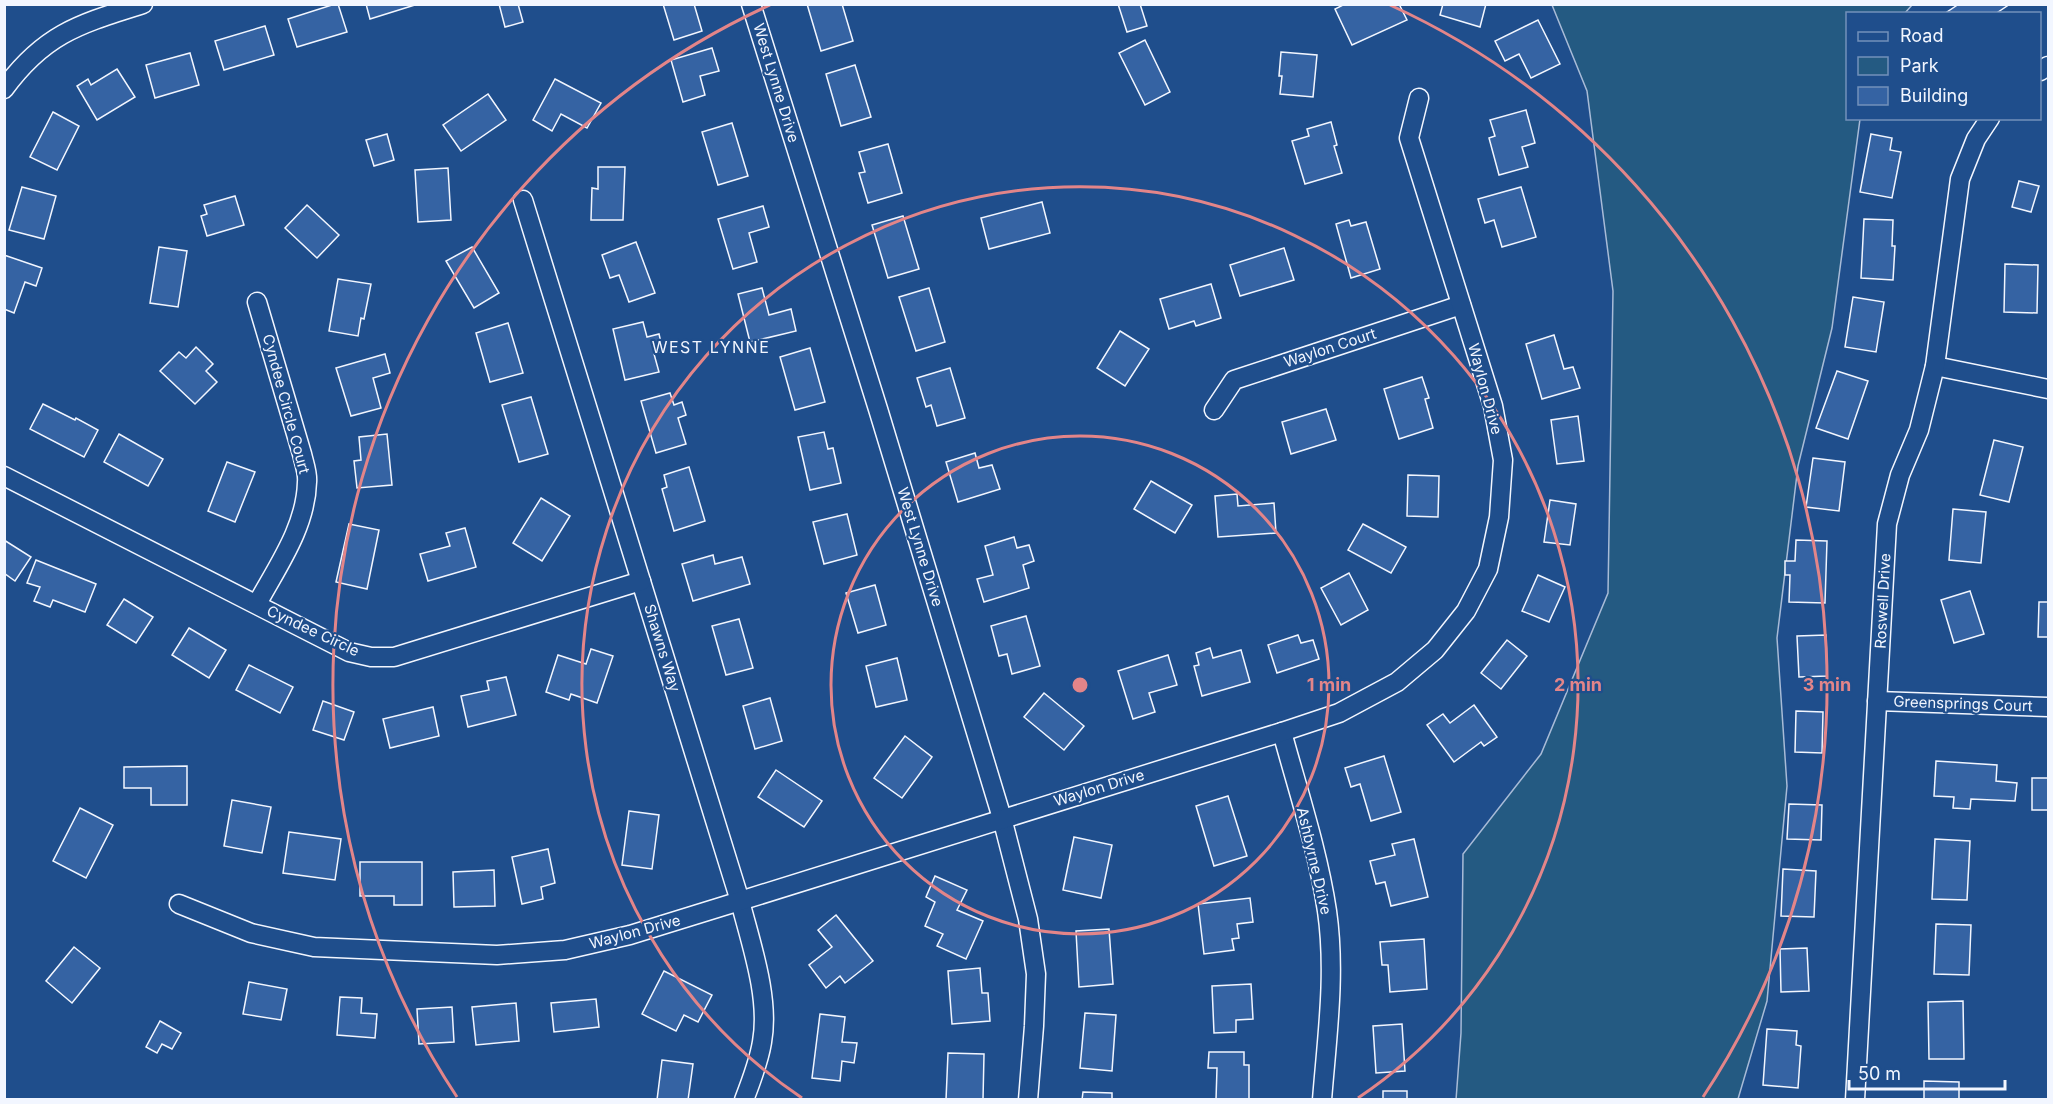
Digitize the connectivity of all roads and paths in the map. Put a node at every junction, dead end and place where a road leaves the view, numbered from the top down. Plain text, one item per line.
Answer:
1 (752, 4) edge
2 (138, 5) edge
3 (4, 89) edge
4 (1419, 98) dead end
5 (1989, 120) edge
6 (523, 200) dead end
7 (257, 302) dead end
8 (1461, 305) junction
9 (1935, 366) junction
10 (2049, 389) edge
11 (1214, 410) dead end
12 (4, 476) edge
13 (641, 580) junction
14 (257, 604) junction
15 (1877, 701) junction
16 (2049, 707) edge
17 (1282, 732) junction
18 (1002, 818) junction
19 (740, 901) junction
20 (179, 904) dead end
21 (744, 1100) edge
22 (1028, 1100) edge
23 (1322, 1100) edge
24 (1855, 1100) edge

1 - 18 street, West Lynne Drive
2 - 3 street
4 - 8 street, Waylon Drive
5 - 9 street, Roswell Drive
6 - 13 street, Shawns Way
7 - 14 street, Cyndee Circle Court
8 - 11 street, Waylon Court
8 - 17 street, Waylon Drive
9 - 10 street
9 - 15 street, Roswell Drive
12 - 14 street, Cyndee Circle
13 - 14 street, Cyndee Circle
13 - 19 street, Shawns Way
15 - 16 street, Greensprings Court
15 - 24 street, Roswell Drive
17 - 18 street, Waylon Drive
17 - 23 street, Ashbyrne Drive
18 - 19 street, Waylon Drive
18 - 22 street, West Lynne Drive
19 - 20 street, Waylon Drive
19 - 21 street, Shawns Way

